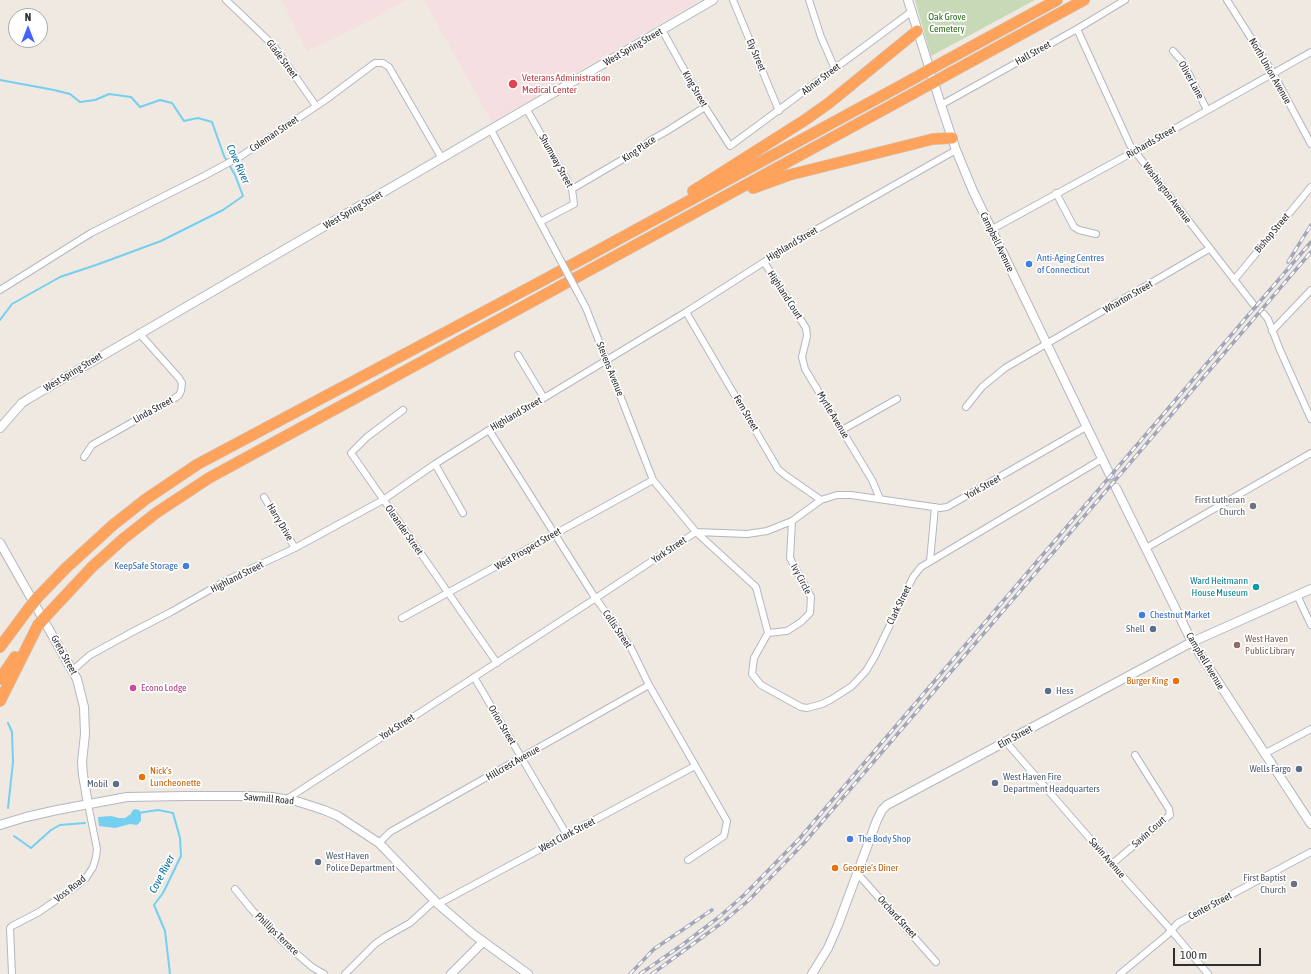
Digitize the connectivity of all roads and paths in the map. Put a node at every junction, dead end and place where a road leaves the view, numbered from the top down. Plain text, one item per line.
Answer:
1 (226, 0) edge
2 (713, 0) edge
3 (733, 0) edge
4 (809, 0) edge
5 (908, 0) edge
6 (1057, 0) edge
7 (1084, 0) edge
8 (1125, 0) edge
9 (1227, 0) edge
10 (912, 12) junction
11 (1077, 29) junction
12 (662, 30) junction
13 (917, 31) junction
14 (1173, 51) dead end
15 (1311, 52) edge
16 (834, 69) junction
17 (1273, 73) junction
18 (940, 105) junction
19 (316, 106) junction
20 (705, 107) junction
21 (526, 108) junction
22 (1207, 110) junction
23 (779, 111) junction
24 (491, 130) junction
25 (952, 138) junction
26 (1311, 144) edge
27 (730, 146) joint
28 (956, 150) junction
29 (1135, 152) junction
30 (441, 157) junction
31 (1311, 187) edge
32 (572, 189) junction
33 (1056, 193) junction
34 (540, 222) junction
35 (990, 229) junction
36 (656, 233) junction
37 (1096, 234) dead end
38 (1209, 249) junction
39 (596, 251) junction
40 (764, 262) junction
41 (1234, 280) junction
42 (0, 290) edge
43 (1311, 290) edge
44 (1252, 304) tunnel mouth
45 (686, 312) junction
46 (1264, 314) tunnel mouth
47 (806, 328) joint
48 (1272, 331) junction
49 (139, 333) junction
50 (1046, 344) junction
51 (518, 355) dead end
52 (607, 359) junction
53 (544, 398) junction
54 (897, 399) dead end
55 (966, 407) dead end
56 (403, 410) dead end
57 (1311, 419) edge
58 (1086, 427) junction
59 (0, 428) edge
60 (489, 430) junction
61 (842, 430) junction
62 (1311, 453) edge
63 (84, 457) dead end
64 (1102, 459) junction
65 (435, 464) junction
66 (1110, 475) tunnel mouth
67 (653, 480) junction
68 (1116, 488) tunnel mouth
69 (264, 497) dead end
70 (880, 499) junction
71 (383, 500) junction
72 (821, 500) junction
73 (935, 507) junction
74 (463, 513) dead end
75 (792, 521) junction
76 (696, 532) junction
77 (555, 533) junction
78 (0, 543) edge
79 (295, 548) junction
80 (1146, 548) junction
81 (930, 561) junction
82 (1311, 589) edge
83 (449, 593) junction
84 (1297, 595) junction
85 (596, 598) junction
86 (402, 618) dead end
87 (38, 625) junction
88 (1311, 625) edge
89 (768, 633) junction
90 (1192, 642) junction
91 (0, 647) edge
92 (497, 662) junction
93 (73, 670) junction
94 (474, 677) junction
95 (0, 679) edge
96 (650, 685) junction
97 (0, 701) edge
98 (1311, 729) edge
99 (1006, 742) junction
100 (1264, 754) junction
101 (1135, 755) dead end
102 (522, 758) junction
103 (696, 766) junction
104 (287, 799) junction
105 (88, 804) junction
106 (1311, 824) edge
107 (0, 825) edge
108 (567, 835) junction
109 (380, 843) junction
110 (1311, 852) edge
111 (688, 860) dead end
112 (1112, 864) junction
113 (857, 873) junction
114 (235, 889) dead end
115 (436, 902) junction
116 (1172, 930) junction
117 (483, 942) junction
118 (936, 962) dead end
119 (12, 974) edge
120 (324, 974) edge
121 (345, 974) edge
122 (451, 974) edge
123 (528, 974) edge
124 (812, 974) edge
125 (1120, 974) edge
126 (1208, 974) edge

1 - 19 street, Glade Street
2 - 12 main road, West Spring Street
3 - 23 street, Ely Street
4 - 16 street
5 - 10 main road, Campbell Avenue
6 - 39 highway, bridge
7 - 36 highway, bridge
8 - 11 street, Hall Street
9 - 17 street, North Union Avenue
10 - 13 main road, Campbell Avenue
10 - 16 street, Abner Street
11 - 18 street, Hall Street
11 - 29 street, Washington Avenue
12 - 20 street, King Street
12 - 21 main road, West Spring Street
13 - 18 main road, Campbell Avenue
13 - 39 highway
14 - 22 street, Oliver Lane
15 - 17 street, Richards Street
16 - 23 street, Abner Street
17 - 22 street, Richards Street
17 - 26 street, North Union Avenue
18 - 25 main road, Campbell Avenue
19 - 30 street, Coleman Street
19 - 42 street, Coleman Street
20 - 27 street, King Street
20 - 32 street, King Place
21 - 24 main road, West Spring Street
21 - 32 street, Shumway Street
22 - 29 street, Richards Street
23 - 27 street, Abner Street
24 - 30 main road, West Spring Street
24 - 34 street, Stevens Avenue
25 - 28 main road, Campbell Avenue
25 - 36 highway
28 - 35 main road, Campbell Avenue
28 - 40 street, Highland Street
29 - 33 street, Richards Street
29 - 38 street, Washington Avenue
30 - 49 main road, West Spring Street
31 - 41 street, Bishop Street
32 - 34 street, Shumway Street
33 - 35 street, Richards Street
33 - 37 street
34 - 52 street, Stevens Avenue, bridge
35 - 50 main road, Campbell Avenue
36 - 87 highway, bridge
38 - 41 street, Washington Avenue
38 - 50 street, Wharton Street
39 - 91 highway, bridge
40 - 45 street, Highland Street
40 - 47 street, Highland Court
41 - 44 street, Washington Avenue
43 - 48 street
45 - 52 street, Highland Street
45 - 72 street, Fern Street
46 - 48 street
47 - 61 street, Myrtle Avenue
48 - 57 street
49 - 59 main road, West Spring Street
49 - 63 street, Linda Street
50 - 55 street, Wharton Street
50 - 58 main road, Campbell Avenue
51 - 53 street
52 - 53 street, Highland Street
52 - 67 street, Stevens Avenue
53 - 60 street, Highland Street
54 - 61 street
56 - 71 street, Oleander Street
58 - 64 main road, Campbell Avenue
58 - 73 street, York Street
60 - 65 street, Highland Street
60 - 77 street, Collis Street
61 - 70 street, Myrtle Avenue
62 - 80 street
64 - 66 main road, Campbell Avenue
64 - 81 street, Clark Street
65 - 71 street, Highland Street
65 - 74 street
67 - 76 street, Stevens Avenue
67 - 77 street, West Prospect Street
68 - 80 main road, Campbell Avenue
69 - 79 street, Harry Drive
70 - 72 street, York Street
70 - 73 street, York Street
71 - 79 street, Highland Street
71 - 83 street, Oleander Street
72 - 75 street, York Street
73 - 81 street
75 - 76 street, York Street
75 - 89 street, Ivy Circle
76 - 85 street, York Street
76 - 89 street, Stevens Avenue
77 - 83 street, West Prospect Street
77 - 85 street, Collis Street
78 - 93 main road, Greta Street
79 - 93 street, Highland Street
80 - 90 main road, Campbell Avenue
81 - 89 street, Clark Street
82 - 84 main road, Elm Street
83 - 86 street, West Prospect Street
83 - 92 street, Oleander Street
84 - 88 street
84 - 90 main road, Elm Street
85 - 92 street, York Street
85 - 96 street, Collis Street
87 - 95 highway
87 - 97 highway
90 - 99 main road, Elm Street
90 - 100 main road, Campbell Avenue
92 - 94 street, York Street
93 - 105 main road, Greta Street
94 - 102 street, Orion Street
94 - 104 street, York Street
96 - 102 street, Hillcrest Avenue
96 - 103 street, Collis Street
98 - 100 street
99 - 112 street, Savin Avenue
99 - 113 main road, Elm Street
100 - 106 main road, Campbell Avenue
101 - 112 street, Savin Court
102 - 108 street, Orion Street
102 - 109 street, Hillcrest Avenue
103 - 108 street, West Clark Street
103 - 111 street, Collis Street
104 - 105 main road, Sawmill Road
104 - 109 main road, Sawmill Road
105 - 107 main road, Sawmill Road
105 - 119 street, Voss Road
108 - 115 street, West Clark Street
109 - 115 main road, Sawmill Road
110 - 116 street, Center Street
112 - 116 street, Savin Avenue
113 - 118 street, Orchard Street
113 - 124 main road, Elm Street
114 - 120 street, Phillips Terrace
115 - 117 main road, Sawmill Road
115 - 121 street
116 - 125 street, Center Street
116 - 126 street, Savin Avenue
117 - 122 main road
117 - 123 main road, Sawmill Road

